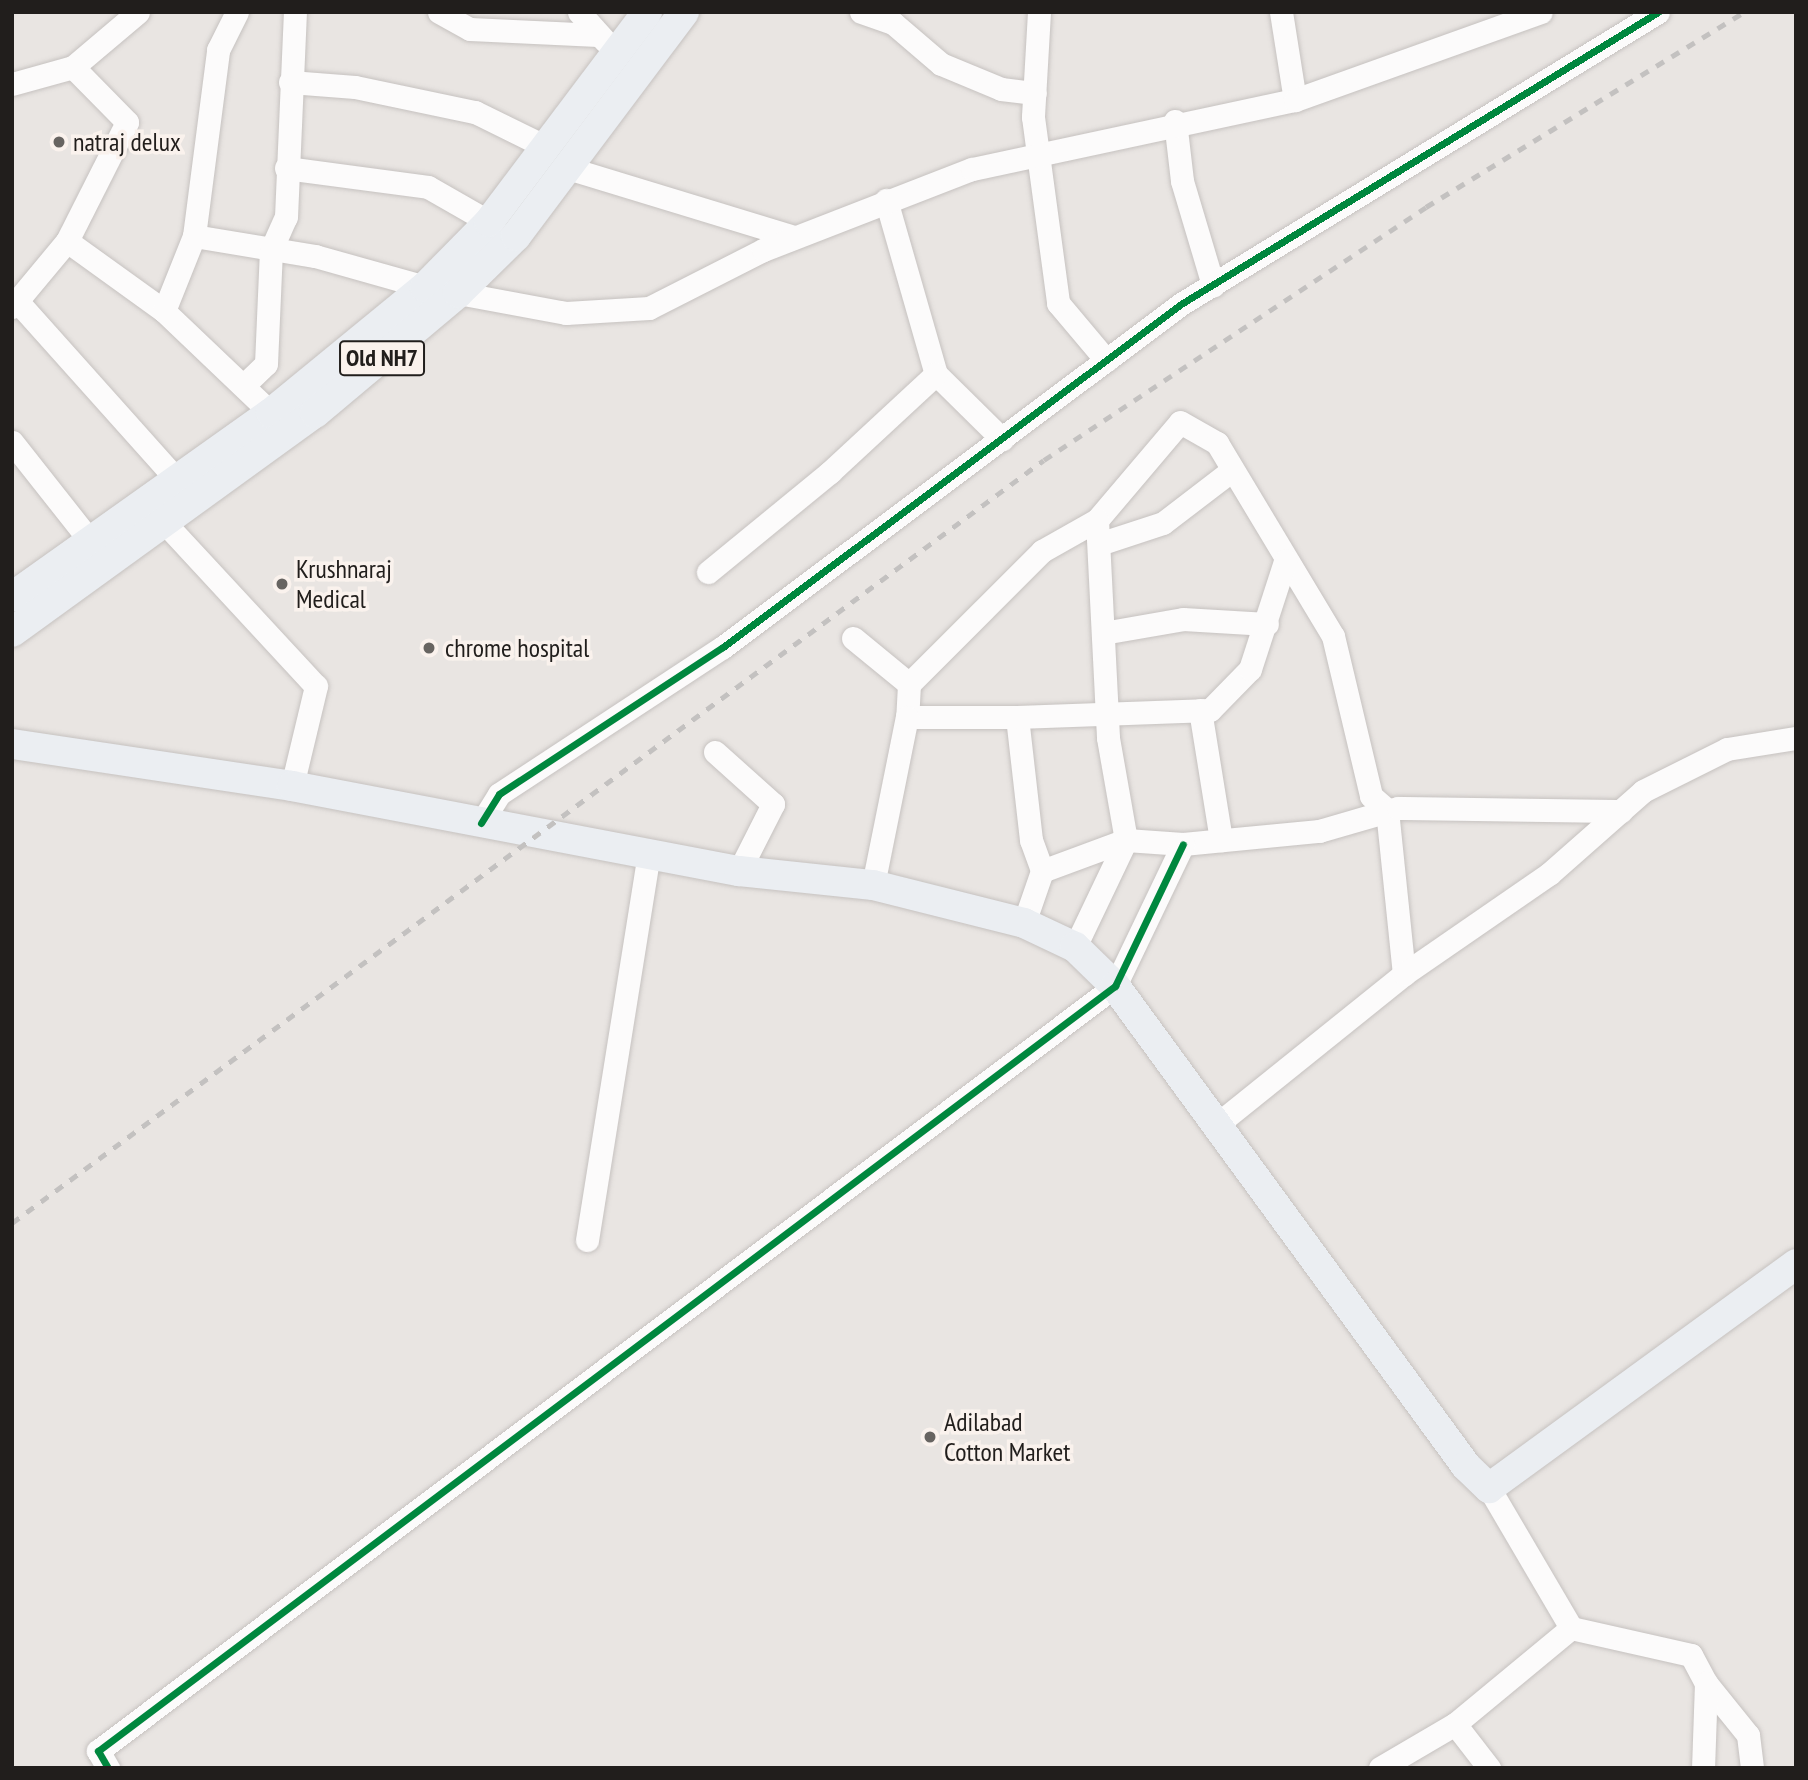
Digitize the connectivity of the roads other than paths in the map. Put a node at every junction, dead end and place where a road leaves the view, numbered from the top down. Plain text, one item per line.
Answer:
1 (138, 12) edge
2 (237, 12) edge
3 (295, 12) edge
4 (439, 12) edge
5 (579, 12) edge
6 (648, 12) edge
7 (684, 12) edge
8 (860, 12) edge
9 (1039, 12) edge
10 (1281, 12) edge
11 (1541, 12) edge
12 (1658, 12) edge
13 (598, 34) junction
14 (620, 55) junction
15 (73, 67) junction
16 (290, 82) junction
17 (12, 84) edge
18 (1035, 93) junction
19 (1294, 100) junction
20 (1175, 121) junction
21 (546, 147) junction
22 (1038, 153) junction
23 (286, 168) junction
24 (568, 168) junction
25 (886, 200) junction
26 (489, 222) junction
27 (194, 236) junction
28 (794, 237) junction
29 (67, 241) junction
30 (271, 250) junction
31 (1213, 285) junction
32 (425, 287) junction
33 (458, 293) junction
34 (15, 304) edge
35 (164, 311) junction
36 (1105, 360) junction
37 (936, 374) junction
38 (244, 385) junction
39 (271, 413) junction
40 (1002, 439) junction
41 (12, 442) edge
42 (1232, 470) junction
43 (178, 481) junction
44 (1097, 520) junction
45 (163, 521) junction
46 (1099, 544) junction
47 (99, 552) junction
48 (1285, 561) junction
49 (708, 572) dead end
50 (12, 597) edge
51 (1267, 624) junction
52 (12, 632) edge
53 (1103, 633) junction
54 (853, 638) dead end
55 (909, 684) junction
56 (1200, 710) junction
57 (1107, 715) junction
58 (906, 717) junction
59 (1017, 717) junction
60 (1796, 738) edge
61 (12, 744) edge
62 (715, 752) dead end
63 (292, 786) junction
64 (1387, 810) junction
65 (1622, 811) junction
66 (481, 823) junction
67 (1126, 840) junction
68 (1221, 840) junction
69 (1183, 844) junction
70 (649, 855) junction
71 (739, 871) junction
72 (1041, 871) junction
73 (873, 886) junction
74 (1024, 923) junction
75 (1075, 947) junction
76 (1404, 974) junction
77 (1115, 986) junction
78 (1220, 1122) junction
79 (587, 1240) dead end
80 (1796, 1264) edge
81 (1489, 1488) junction
82 (1571, 1628) junction
83 (1706, 1683) junction
84 (1455, 1724) junction
85 (108, 1768) edge
86 (1380, 1768) edge
87 (1489, 1768) edge
88 (1703, 1768) edge
89 (1752, 1768) edge

1 - 15 street
2 - 27 street
3 - 16 street
4 - 13 street
5 - 13 street
6 - 14 main road, old NH7
7 - 24 main road, Old NH7
8 - 18 street
9 - 18 street
10 - 19 street
11 - 19 street
12 - 31 street
13 - 14 street
14 - 21 main road, old NH7
15 - 17 street
15 - 29 street
16 - 21 street
16 - 23 street
18 - 22 street
19 - 20 street
20 - 22 street
20 - 31 street
21 - 26 main road, old NH7
22 - 25 street
22 - 36 street
23 - 26 street
23 - 30 street
24 - 28 street
24 - 33 main road, Old NH7
25 - 28 street
25 - 37 street
26 - 32 main road, old NH7
27 - 30 street
27 - 35 street
28 - 33 street
29 - 34 street
29 - 35 street
30 - 32 street
30 - 38 street
31 - 36 street
32 - 39 main road, old NH7
33 - 45 main road, Old NH7
34 - 43 street
35 - 38 street
36 - 40 street
37 - 40 street
37 - 49 street
38 - 39 street
39 - 43 main road, old NH7
40 - 66 street
41 - 47 street
42 - 44 street
42 - 46 street
42 - 48 street
43 - 47 main road, old NH7
44 - 46 street
44 - 55 street
45 - 47 main road, Old NH7
45 - 63 street
46 - 53 street
47 - 50 main road, old NH7
47 - 52 main road, Old NH7
48 - 51 street
48 - 64 street
51 - 53 street
51 - 56 street
53 - 57 street
54 - 55 street
55 - 58 street
56 - 57 street
56 - 68 street
57 - 59 street
57 - 67 street
58 - 59 street
58 - 73 street
59 - 72 street
60 - 65 street
61 - 63 main road
62 - 71 street
63 - 66 main road
64 - 65 street
64 - 68 street
64 - 76 street
65 - 76 street
66 - 70 main road
67 - 69 street
67 - 72 street
67 - 75 street
68 - 69 street
69 - 77 street
70 - 71 main road
70 - 79 street
71 - 73 main road
72 - 74 street
73 - 74 main road
74 - 75 main road
75 - 77 main road
76 - 78 street
77 - 78 main road
77 - 85 street
78 - 81 main road
80 - 81 main road
81 - 82 street
82 - 83 street
82 - 84 street
83 - 88 street
83 - 89 street
84 - 86 street
84 - 87 street

